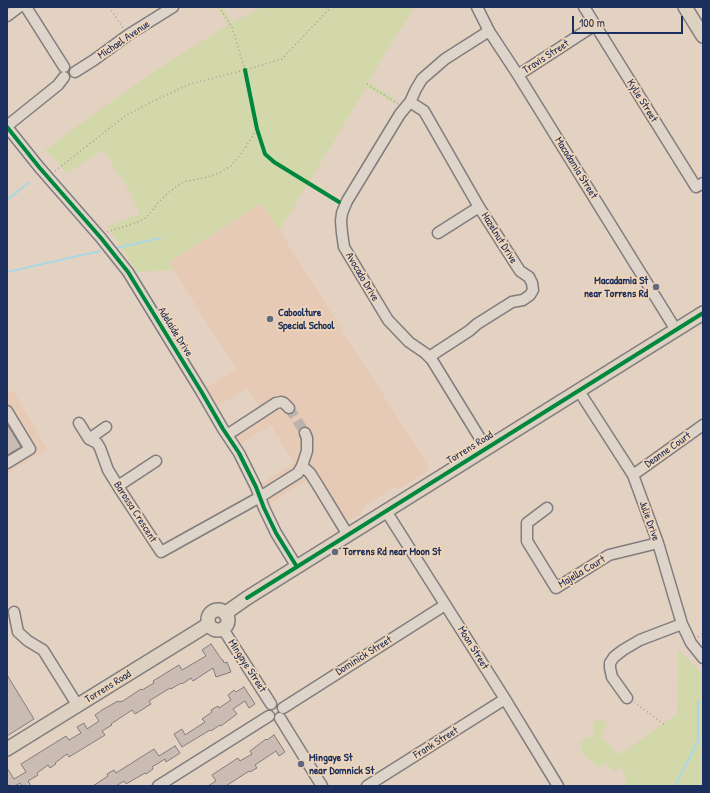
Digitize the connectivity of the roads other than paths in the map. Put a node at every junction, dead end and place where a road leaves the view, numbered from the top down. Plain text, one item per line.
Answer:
1 (19, 7) edge
2 (26, 7) edge
3 (173, 7) edge
4 (477, 7) edge
5 (584, 7) edge
6 (685, 7) edge
7 (7, 16) edge
8 (595, 25) junction
9 (489, 30) junction
10 (703, 36) edge
11 (64, 66) junction
12 (75, 72) junction
13 (518, 75) junction
14 (64, 77) junction
15 (410, 102) junction
16 (7, 126) edge
17 (703, 183) edge
18 (479, 207) junction
19 (438, 233) dead end
20 (703, 313) edge
21 (676, 330) junction
22 (429, 357) junction
23 (579, 391) junction
24 (289, 408) dead end
25 (7, 411) edge
26 (10, 423) edge
27 (79, 423) dead end
28 (703, 425) edge
29 (106, 427) dead end
30 (305, 433) tunnel mouth
31 (227, 435) junction
32 (89, 438) junction
33 (486, 448) junction
34 (156, 461) dead end
35 (7, 463) edge
36 (302, 466) junction
37 (633, 475) junction
38 (118, 486) junction
39 (260, 497) junction
40 (547, 508) dead end
41 (386, 511) junction
42 (348, 535) junction
43 (658, 543) junction
44 (297, 567) junction
45 (445, 605) junction
46 (14, 612) dead end
47 (226, 615) junction
48 (209, 624) junction
49 (682, 624) junction
50 (223, 629) junction
51 (703, 658) edge
52 (627, 698) road end
53 (505, 699) junction
54 (271, 704) junction
55 (78, 706) junction
56 (283, 708) junction
57 (269, 716) junction
58 (280, 718) junction
59 (7, 749) edge
60 (158, 786) edge
61 (322, 786) edge
62 (367, 786) edge
63 (558, 786) edge

1 - 7 street
2 - 11 street
3 - 12 street, Michael Avenue
4 - 9 street, Macadamia Street
5 - 8 street, Kylie Street
6 - 10 main road
8 - 13 street, Travis Street
8 - 17 street, Kylie Street
9 - 13 street, Macadamia Street
9 - 15 street, Avocado Drive
11 - 12 street
11 - 14 street
12 - 14 street
13 - 21 street, Macadamia Street
14 - 16 street
15 - 18 street, Hazelnut Drive
15 - 22 street, Avocado Drive
16 - 31 street, Adelaide Drive
18 - 19 street
18 - 22 street, Hazelnut Drive
20 - 21 main road, Torrens Road
21 - 23 main road, Torrens Road
22 - 33 street, Avocado Drive
23 - 33 main road, Torrens Road
23 - 37 street, Julie Drive
24 - 31 street
25 - 26 street
26 - 35 street
27 - 32 street, Barossa Crescent
28 - 37 street, Deanne Court
29 - 32 street
30 - 36 street
31 - 39 street, Adelaide Drive
32 - 38 street, Barossa Crescent
33 - 41 main road, Torrens Road
34 - 38 street
36 - 39 street
36 - 42 street
37 - 43 street, Julie Drive
38 - 39 street, Barossa Crescent
39 - 44 street, Adelaide Drive
40 - 43 street, Majella Court
41 - 42 main road, Torrens Road
41 - 45 street, Moon Street
42 - 44 main road, Torrens Road
43 - 49 street, Julie Drive
44 - 47 main road, Torrens Road
45 - 53 street, Moon Street
45 - 56 street, Dominick Street
46 - 55 street
47 - 48 main road
47 - 50 main road
48 - 50 main road
48 - 55 main road, Torrens Road
49 - 51 street, Julie Drive
49 - 52 street
50 - 54 street, Mingaye Street
53 - 62 street, Frank Street
53 - 63 street, Moon Street
54 - 56 street
54 - 57 street
55 - 59 main road, Torrens Road
56 - 58 street
57 - 58 street
57 - 60 street
58 - 61 street

